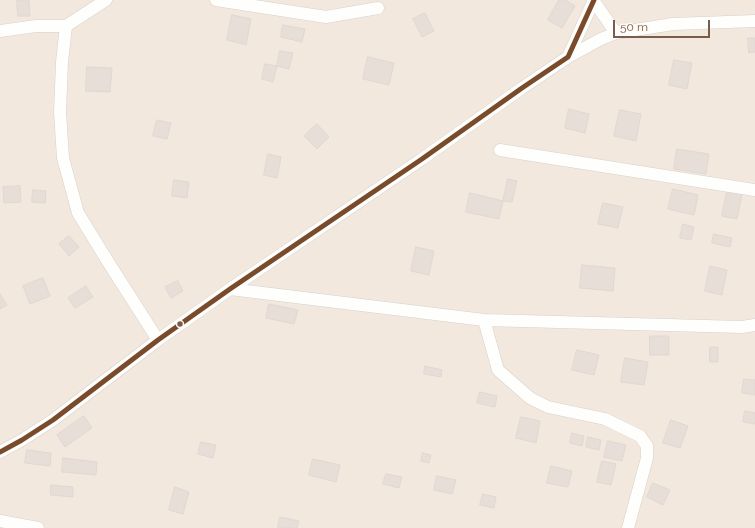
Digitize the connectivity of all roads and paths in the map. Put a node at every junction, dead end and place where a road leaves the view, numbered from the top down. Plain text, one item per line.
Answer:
1 (106, 0) edge
2 (216, 0) edge
3 (594, 0) edge
4 (378, 8) dead end
5 (755, 21) edge
6 (66, 26) junction
7 (0, 31) edge
8 (616, 33) junction
9 (568, 57) junction
10 (500, 150) dead end
11 (755, 190) edge
12 (230, 288) junction
13 (484, 320) junction
14 (755, 325) edge
15 (158, 340) junction
16 (0, 452) edge
17 (0, 521) edge
18 (38, 528) edge
19 (628, 528) edge

1 - 6 street
2 - 4 street
3 - 8 street
3 - 9 street
5 - 8 street
6 - 7 street
6 - 15 street
8 - 9 street
9 - 12 street
10 - 11 street
12 - 13 street
12 - 15 street
13 - 14 street
13 - 19 street
15 - 16 street
17 - 18 street

